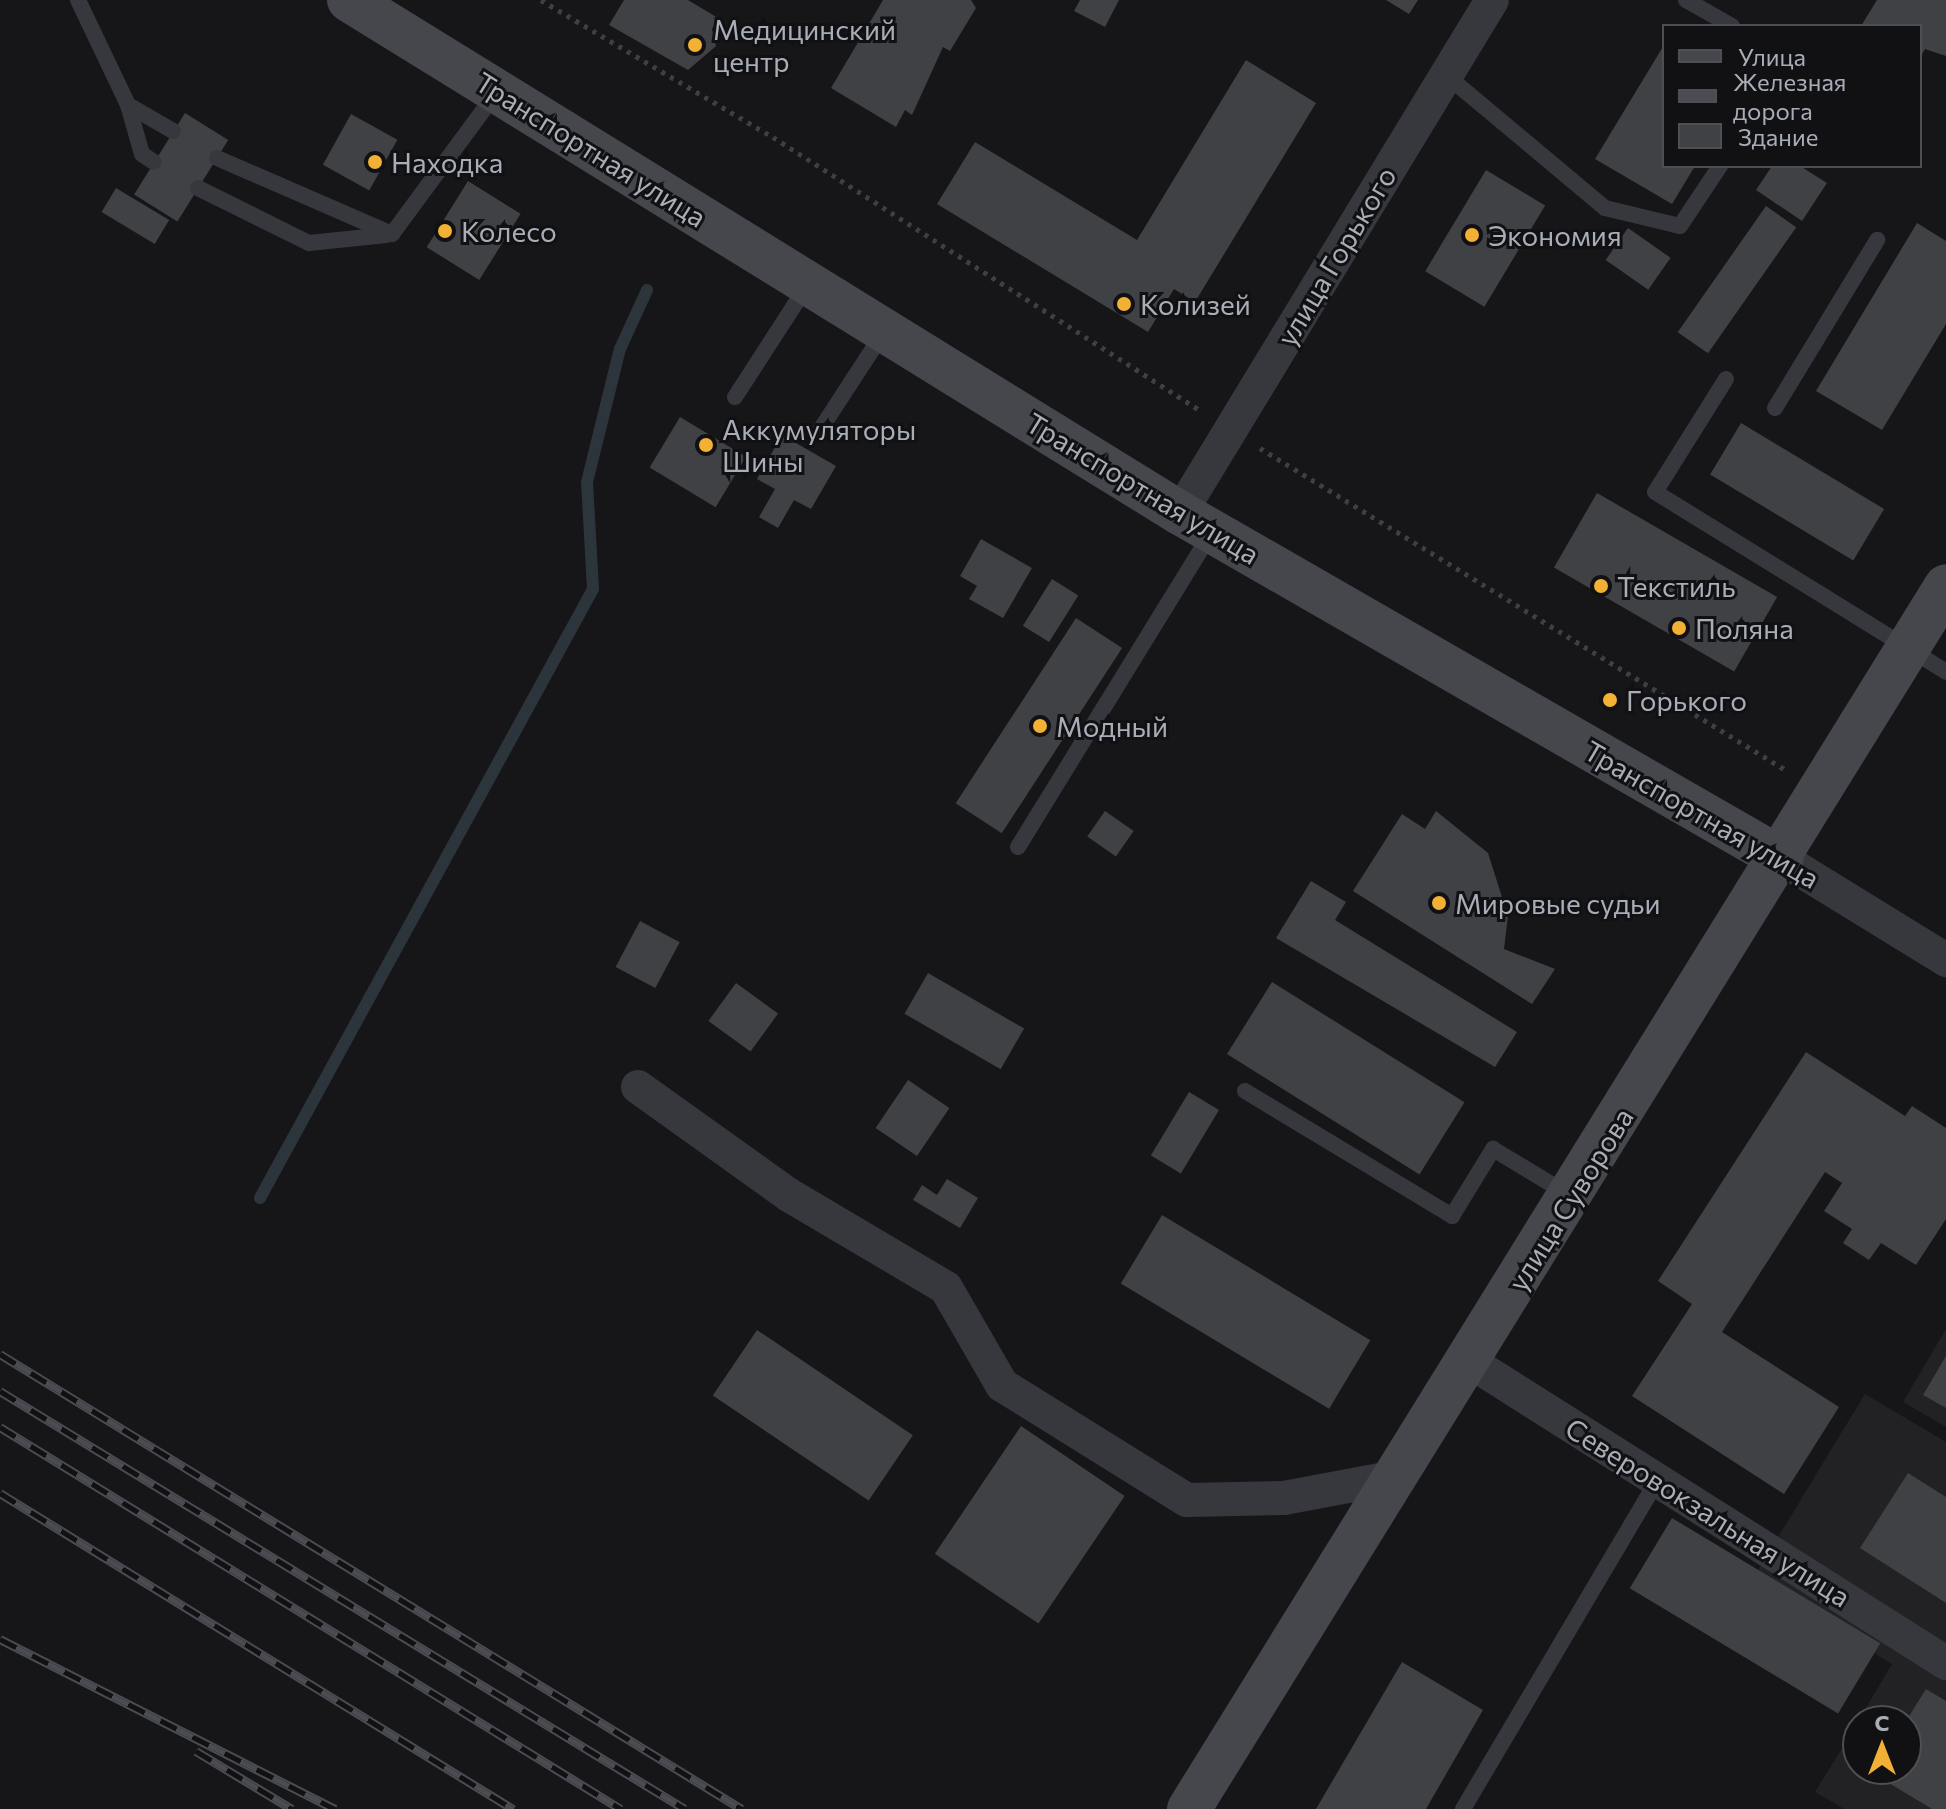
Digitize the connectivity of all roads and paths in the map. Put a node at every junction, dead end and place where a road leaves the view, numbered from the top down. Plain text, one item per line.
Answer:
1 (78, 0) edge
2 (349, 0) edge
3 (541, 0) edge
4 (1492, 0) edge
5 (1686, 0) edge
6 (1728, 24) edge
7 (1446, 75) junction
8 (497, 92) junction
9 (128, 105) junction
10 (173, 131) dead end
11 (217, 158) dead end
12 (154, 162) dead end
13 (1719, 168) edge
14 (198, 188) dead end
15 (392, 234) junction
16 (1877, 240) dead end
17 (809, 283) junction
18 (885, 330) junction
19 (1726, 379) dead end
20 (735, 397) dead end
21 (1775, 408) dead end
22 (820, 430) dead end
23 (1231, 430) junction
24 (1196, 522) junction
25 (1946, 586) edge
26 (1908, 650) junction
27 (1946, 672) edge
28 (1822, 792) junction
29 (1018, 847) dead end
30 (1782, 859) junction
31 (1946, 960) edge
32 (638, 1087) dead end
33 (1245, 1091) dead end
34 (1571, 1197) junction
35 (1469, 1361) junction
36 (1396, 1477) junction
37 (1658, 1479) junction
38 (1946, 1663) edge
39 (1189, 1809) edge
40 (1463, 1809) edge

1 - 9 lane
2 - 8 street, Транспортная улица
3 - 23 path
4 - 7 street, улица Горького
5 - 6 lane
7 - 13 lane
7 - 23 street, улица Горького
8 - 15 lane
8 - 17 street, Транспортная улица
9 - 10 lane
9 - 12 lane
11 - 15 lane
14 - 15 lane
16 - 21 lane
17 - 18 street, Транспортная улица
17 - 20 lane
18 - 22 lane
18 - 24 street, Транспортная улица
19 - 26 lane
23 - 24 street, улица Горького
23 - 28 path
24 - 29 lane
24 - 30 street, Транспортная улица
25 - 26 street, улица Суворова
26 - 27 lane
26 - 28 street, улица Суворова
28 - 30 street, улица Суворова
30 - 31 street, Транспортная улица
30 - 34 street, улица Суворова
32 - 36 street
33 - 34 lane
34 - 35 street, улица Суворова
35 - 36 street, улица Суворова
35 - 37 street, Северовокзальная улица
36 - 39 street, улица Суворова
37 - 38 street, Северовокзальная улица
37 - 40 lane

